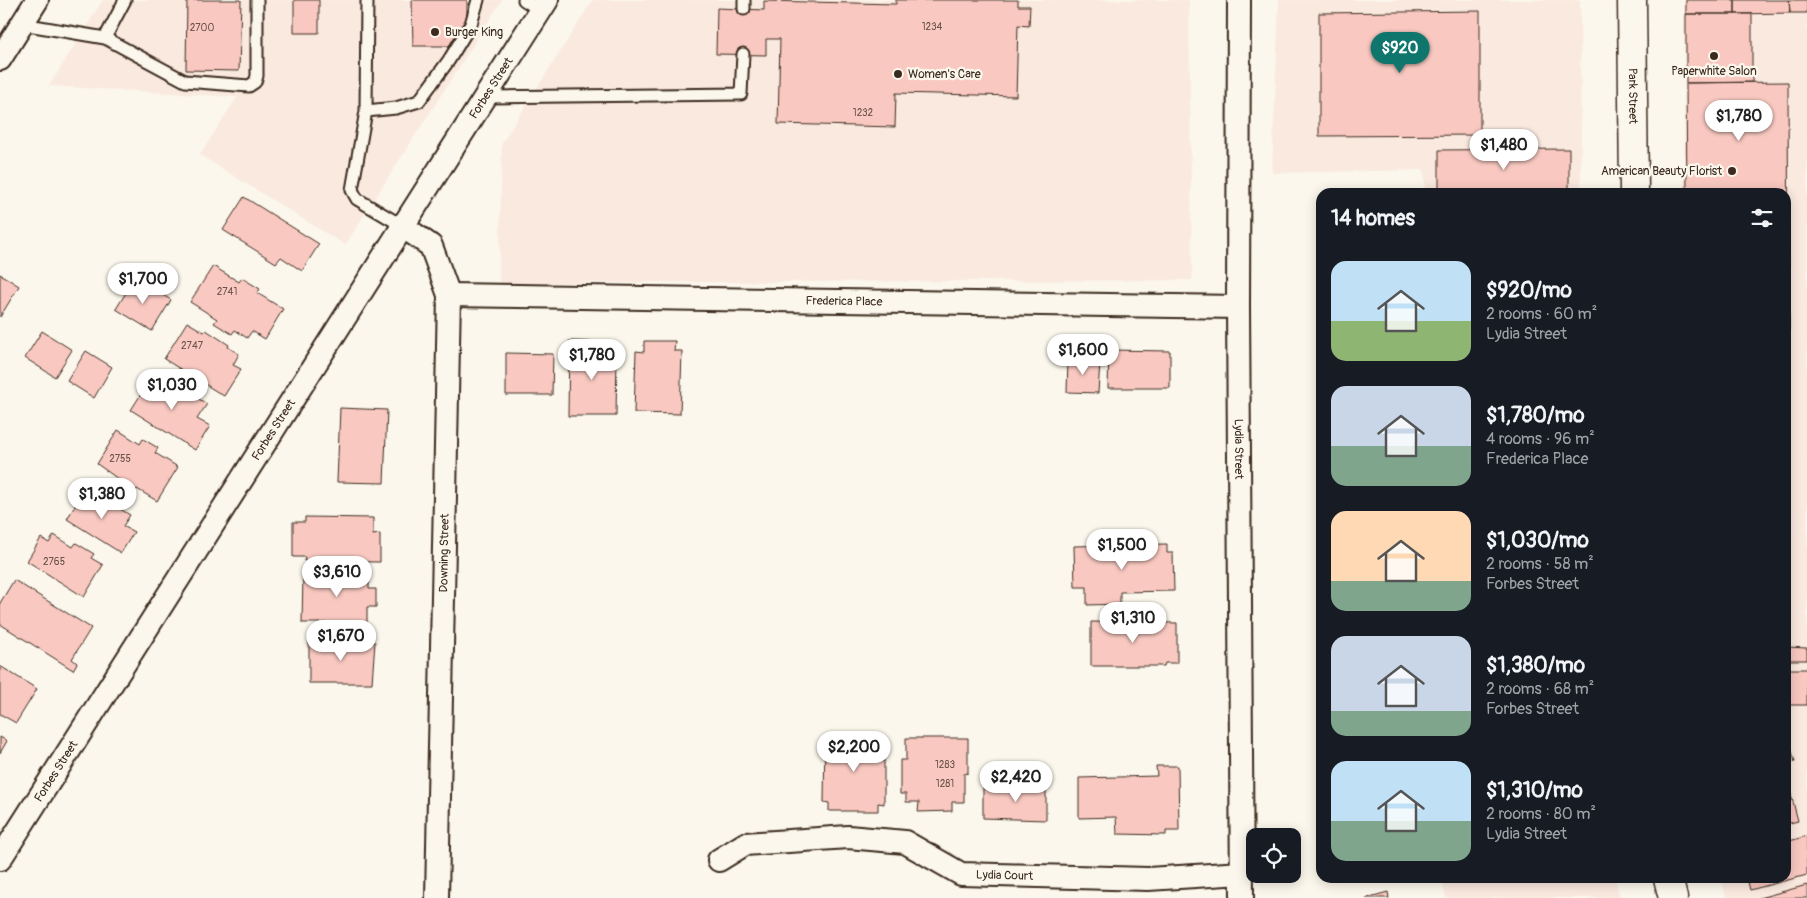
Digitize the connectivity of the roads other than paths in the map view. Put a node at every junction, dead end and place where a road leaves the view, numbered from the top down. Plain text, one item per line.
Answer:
1 (37, 0) edge
2 (125, 0) edge
3 (257, 0) edge
4 (367, 0) edge
5 (478, 0) edge
6 (1239, 0) edge
7 (1632, 0) edge
8 (537, 3) edge
9 (22, 24) junction
10 (105, 38) junction
11 (743, 54) dead end
12 (0, 59) edge
13 (484, 97) junction
14 (366, 111) junction
15 (1634, 188) edge
16 (401, 226) junction
17 (449, 295) junction
18 (1238, 307) junction
19 (0, 859) edge
20 (720, 860) dead end
21 (1242, 873) junction
22 (1669, 883) edge
23 (437, 898) edge
24 (1242, 898) edge
25 (1673, 898) edge

1 - 9 street
2 - 10 lane
3 - 10 lane
4 - 14 lane
5 - 14 lane
6 - 18 street, Lydia Street
7 - 15 street, Park Street
8 - 13 street, Forbes Street
9 - 10 lane
9 - 12 street
11 - 13 lane
13 - 16 street, Forbes Street
14 - 16 lane
16 - 17 street, Downing Street
16 - 19 street, Forbes Street
17 - 18 street, Frederica Place
17 - 23 street, Downing Street
18 - 21 street, Lydia Street
20 - 21 street, Lydia Court
21 - 24 street, Lydia Street
22 - 25 street

